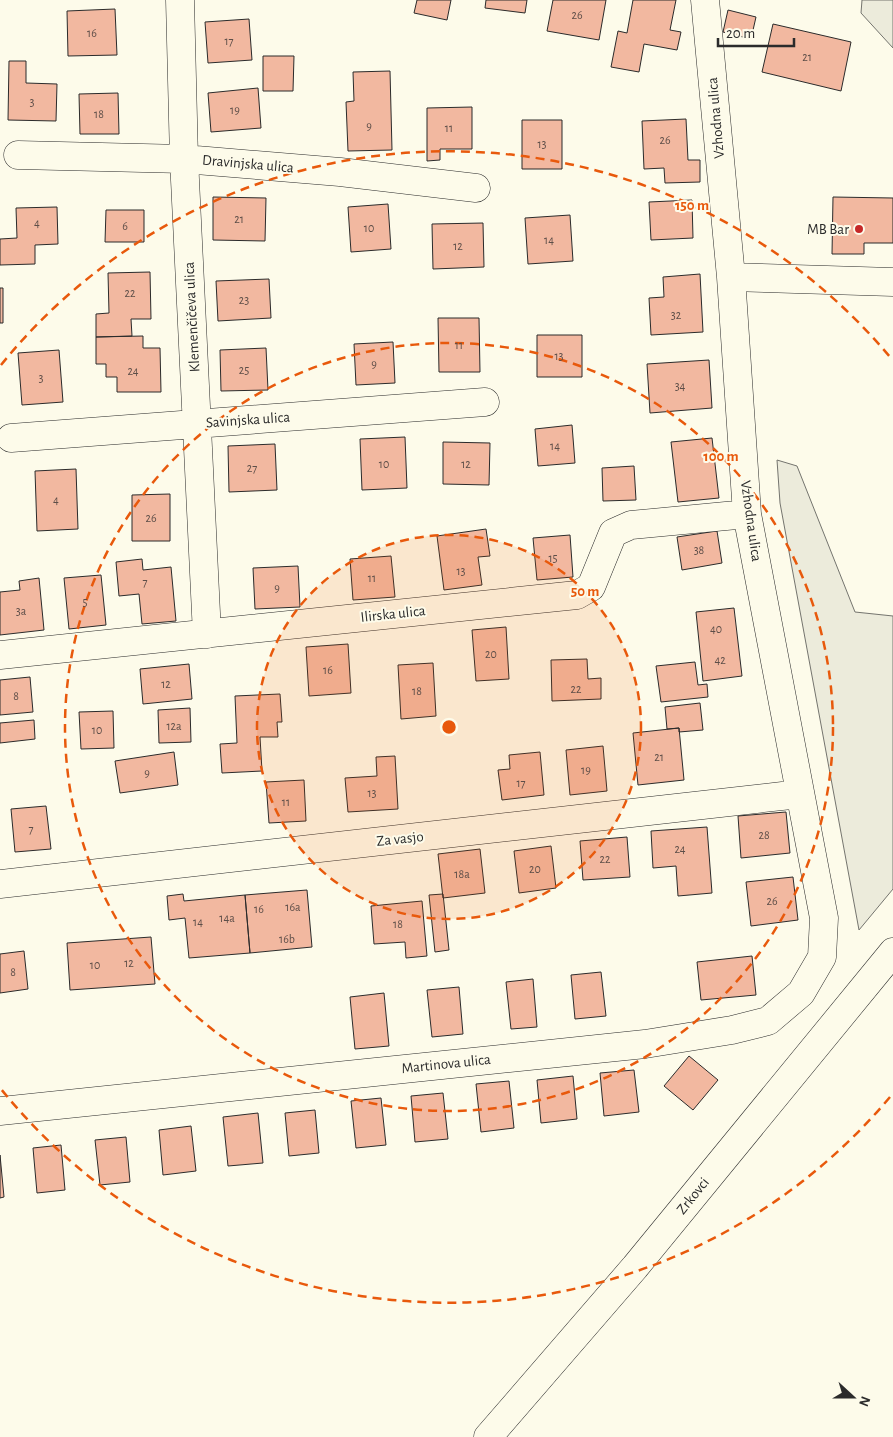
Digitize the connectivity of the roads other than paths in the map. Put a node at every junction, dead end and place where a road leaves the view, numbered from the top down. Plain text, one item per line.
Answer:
1 (180, 0) edge
2 (705, 0) edge
3 (18, 155) dead end
4 (184, 159) junction
5 (476, 188) dead end
6 (731, 277) junction
7 (893, 282) edge
8 (485, 402) dead end
9 (197, 424) junction
10 (11, 438) dead end
11 (747, 514) junction
12 (207, 634) junction
13 (0, 655) edge
14 (800, 794) junction
15 (0, 884) edge
16 (824, 918) joint
17 (893, 952) edge
18 (0, 1111) edge
19 (488, 1437) edge

1 - 4 street, Klemenčičeva ulica
2 - 6 street, Vzhodna ulica
3 - 4 street, Dravinjska ulica
4 - 5 street, Dravinjska ulica
4 - 9 street, Klemenčičeva ulica
6 - 7 street
6 - 11 street, Vzhodna ulica
8 - 9 street, Savinjska ulica
9 - 10 street, Savinjska ulica
9 - 12 street, Klemenčičeva ulica
11 - 12 street, Ilirska ulica
11 - 14 street, Vzhodna ulica
12 - 13 street, Ilirska ulica
14 - 15 street, Za vasjo
14 - 16 street, Vzhodna ulica
16 - 18 street, Martinova ulica
17 - 19 street, Zrkovci

